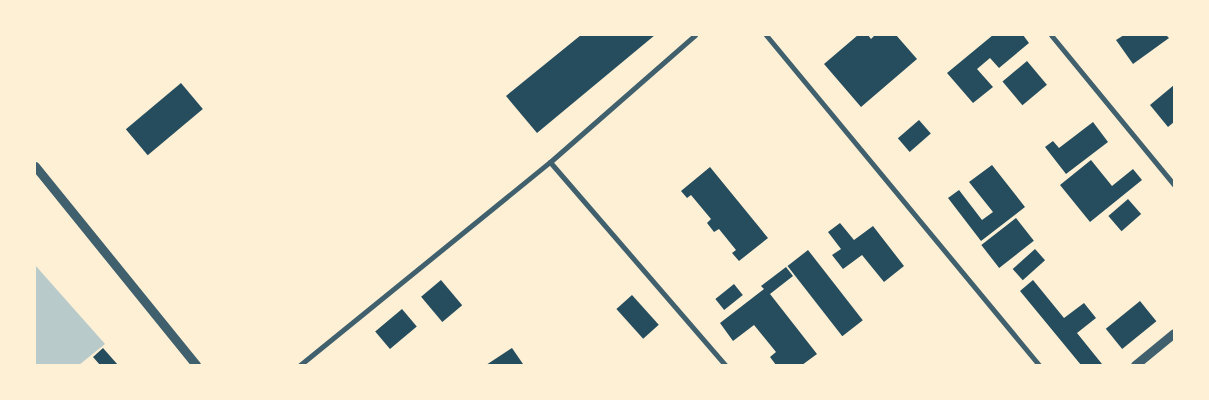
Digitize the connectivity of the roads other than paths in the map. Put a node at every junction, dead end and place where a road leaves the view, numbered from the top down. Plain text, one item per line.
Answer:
1 (695, 35) edge
2 (766, 35) edge
3 (1051, 35) edge
4 (550, 162) junction
5 (35, 166) edge
6 (1174, 185) edge
7 (1174, 333) edge
8 (196, 365) edge
9 (300, 365) edge
10 (725, 365) edge
11 (1038, 365) edge
12 (1135, 365) edge

1 - 4 street
2 - 11 street
3 - 6 street
4 - 9 street
4 - 10 street
5 - 8 street
7 - 12 street

